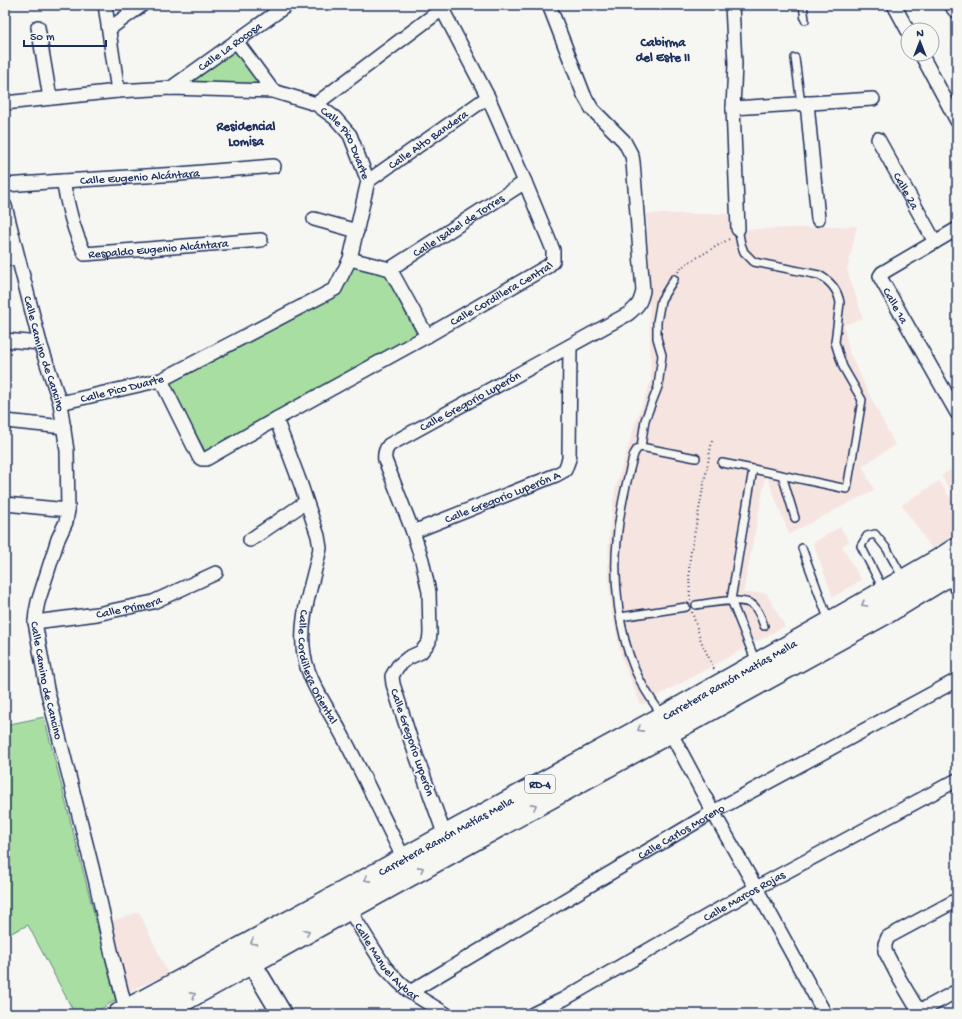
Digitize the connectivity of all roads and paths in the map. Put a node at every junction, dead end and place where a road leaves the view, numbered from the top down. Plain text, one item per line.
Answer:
1 (105, 5) edge
2 (142, 5) edge
3 (287, 5) edge
4 (549, 5) edge
5 (732, 5) edge
6 (803, 5) edge
7 (894, 5) edge
8 (441, 7) edge
9 (805, 20) dead end
10 (903, 22) edge
11 (38, 27) dead end
12 (109, 29) junction
13 (236, 41) junction
14 (795, 58) dead end
15 (925, 62) edge
16 (171, 88) junction
17 (118, 91) junction
18 (273, 91) junction
19 (50, 98) junction
20 (488, 98) junction
21 (873, 99) dead end
22 (5, 103) edge
23 (804, 103) junction
24 (316, 104) junction
25 (733, 108) junction
26 (957, 121) edge
27 (878, 139) dead end
28 (274, 166) dead end
29 (63, 181) junction
30 (368, 181) junction
31 (526, 182) junction
32 (5, 185) edge
33 (5, 206) edge
34 (314, 219) dead end
35 (818, 219) dead end
36 (957, 229) edge
37 (356, 231) junction
38 (739, 231) junction
39 (261, 240) dead end
40 (935, 242) junction
41 (5, 258) edge
42 (18, 259) junction
43 (350, 259) junction
44 (390, 269) junction
45 (674, 279) joint
46 (427, 336) junction
47 (5, 340) edge
48 (40, 343) junction
49 (570, 346) junction
50 (162, 380) junction
51 (60, 403) junction
52 (957, 413) edge
53 (276, 419) junction
54 (5, 421) edge
55 (64, 427) junction
56 (712, 441) dead end
57 (641, 447) junction
58 (696, 458) dead end
59 (722, 463) dead end
60 (753, 469) junction
61 (782, 475) junction
62 (306, 502) junction
63 (5, 504) edge
64 (68, 510) junction
65 (795, 518) dead end
66 (413, 532) junction
67 (250, 540) dead end
68 (802, 548) dead end
69 (952, 568) edge
70 (216, 573) dead end
71 (904, 580) junction
72 (884, 592) junction
73 (731, 600) junction
74 (696, 605) dead end
75 (686, 607) dead end
76 (620, 617) junction
77 (35, 622) junction
78 (829, 623) junction
79 (764, 626) dead end
80 (757, 664) junction
81 (957, 680) edge
82 (722, 684) junction
83 (667, 724) junction
84 (957, 780) edge
85 (713, 812) junction
86 (445, 836) junction
87 (404, 859) junction
88 (756, 888) junction
89 (957, 900) edge
90 (344, 902) junction
91 (251, 962) junction
92 (410, 992) junction
93 (957, 992) edge
94 (436, 1012) edge
95 (125, 1013) edge
96 (159, 1014) edge
97 (282, 1014) edge
98 (533, 1014) edge
99 (825, 1014) edge

1 - 12 street
2 - 12 street
3 - 13 street, Calle La Rocosa
4 - 49 street, Calle Gregorio Luperón
5 - 25 street
6 - 9 lane
7 - 10 street
8 - 20 street, Calle Cordillera Central
8 - 24 street
11 - 19 street
12 - 17 street
13 - 16 street, Calle La Rocosa
13 - 18 street
14 - 23 lane
15 - 26 street
16 - 17 street, Calle Pico Duarte
16 - 18 street, Calle Pico Duarte
17 - 19 street, Calle Pico Duarte
18 - 24 street, Calle Pico Duarte
19 - 22 street, Calle Pico Duarte
20 - 30 street, Calle Alto Bandera
20 - 31 street, Calle Cordillera Central
21 - 23 street
23 - 25 street
23 - 35 street
24 - 30 street, Calle Pico Duarte
25 - 38 street
27 - 40 street, Calle 2a
28 - 29 street, Calle Eugenio Alcántara
29 - 32 street, Calle Eugenio Alcántara
29 - 39 street, Respaldo Eugenio Alcántara
30 - 37 street, Calle Pico Duarte
31 - 44 street, Calle Isabel de Torres
31 - 46 street, Calle Cordillera Central
33 - 42 street, Calle Camino de Cancino
34 - 37 street
36 - 40 street, Calle 1a
37 - 43 street, Calle Pico Duarte
38 - 45 path
38 - 61 lane
40 - 52 street, Calle 1a
41 - 42 street
42 - 48 street, Calle Camino de Cancino
43 - 44 street
43 - 50 street, Calle Pico Duarte
44 - 46 street
45 - 57 lane
46 - 53 street, Calle Cordillera Central
47 - 48 street
48 - 51 street, Calle Camino de Cancino
49 - 66 street, Calle Gregorio Luperón A
49 - 66 street, Calle Gregorio Luperón
50 - 51 street, Calle Pico Duarte
50 - 53 street, Calle Cordillera Central
51 - 55 street, Calle Camino de Cancino
53 - 62 street, Calle Cordillera Oriental
54 - 55 street
55 - 64 street, Calle Camino de Cancino
56 - 82 path
57 - 58 lane
57 - 76 lane
59 - 60 lane
60 - 61 lane
60 - 73 lane
61 - 65 lane
62 - 67 street
62 - 87 street, Calle Cordillera Oriental
63 - 64 street
64 - 77 street, Calle Camino de Cancino
66 - 86 street, Calle Gregorio Luperón
68 - 78 lane
69 - 71 main road, Carretera Ramón Matías Mella / RD-4
69 - 83 main road, Carretera Ramón Matías Mella / RD-4
70 - 77 street, Calle Primera
71 - 72 main road, Carretera Ramón Matías Mella / RD-4
71 - 72 lane
72 -> 78 main road, Carretera Ramón Matías Mella / RD-4
73 - 74 lane
73 - 79 lane
73 - 80 lane
75 - 76 lane
76 - 83 lane
77 - 95 street, Calle Camino de Cancino
78 - 80 main road, Carretera Ramón Matías Mella / RD-4
80 - 82 main road, Carretera Ramón Matías Mella / RD-4
81 - 85 street, Calle Carlos Moreno
82 - 83 main road, Carretera Ramón Matías Mella / RD-4
83 - 85 street
83 -> 86 main road, Carretera Ramón Matías Mella / RD-4
90 -> 83 main road, Carretera Ramón Matías Mella / RD-4
84 - 88 street, Calle Marcos Rojas
85 - 88 street
85 - 92 street, Calle Carlos Moreno
86 - 87 main road, Carretera Ramón Matías Mella / RD-4
87 -> 90 main road, Carretera Ramón Matías Mella / RD-4
88 - 98 street, Calle Marcos Rojas
88 - 99 street
89 - 93 street
91 -> 90 main road, Carretera Ramón Matías Mella / RD-4
90 - 92 street, Calle Manuel Aybar
90 -> 95 main road, Carretera Ramón Matías Mella / RD-4
96 -> 91 main road, Carretera Ramón Matías Mella / RD-4
91 - 97 main road
92 - 94 street, Calle Manuel Aybar

